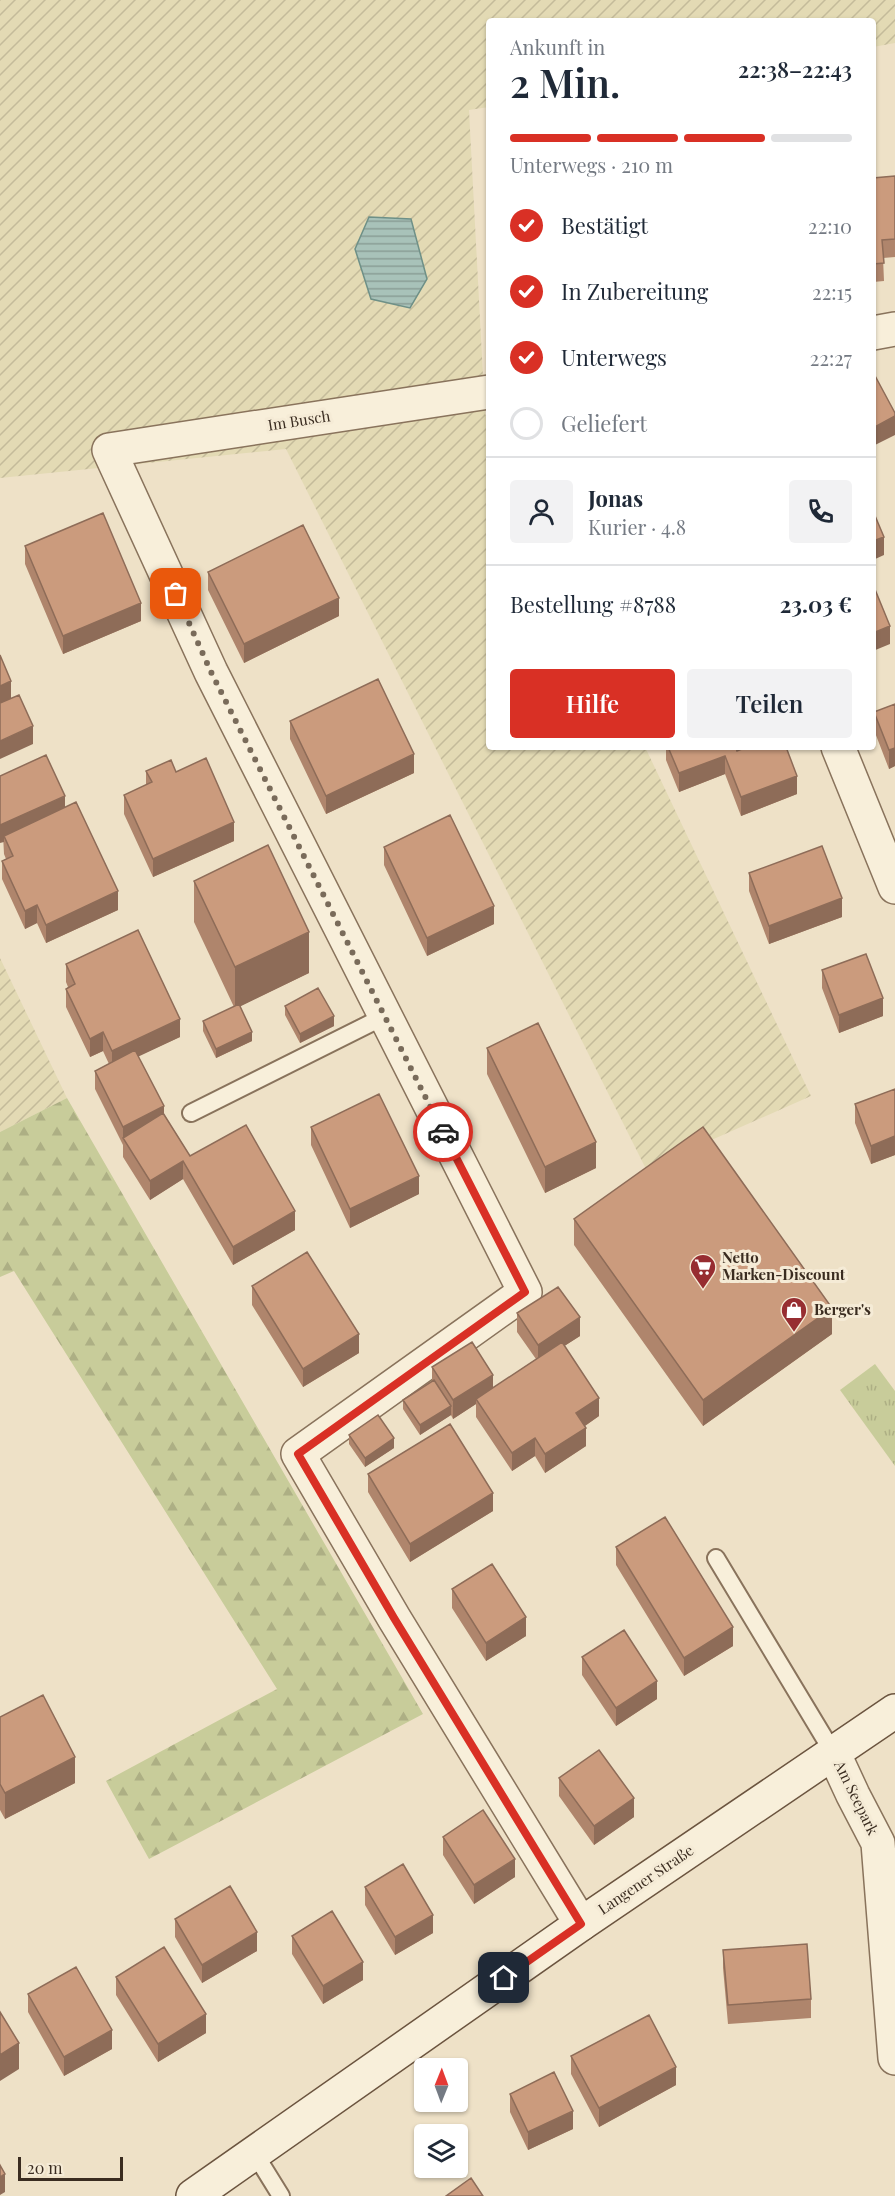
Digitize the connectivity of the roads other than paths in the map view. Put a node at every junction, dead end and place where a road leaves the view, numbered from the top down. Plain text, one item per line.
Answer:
1 (895, 329) edge
2 (876, 332) edge
3 (486, 392) edge
4 (839, 750) edge
5 (895, 887) edge
6 (385, 1016) junction
7 (191, 1113) dead end
8 (716, 1558) dead end
9 (895, 1711) edge
10 (834, 1754) junction
11 (581, 1924) junction
12 (895, 2058) edge
13 (255, 2154) junction
14 (193, 2196) edge
15 (281, 2196) edge

1 - 2 street
3 - 6 street, Im Busch
4 - 5 street
6 - 7 lane
6 - 11 street
8 - 10 lane
9 - 10 street, Langener Straße
10 - 11 street, Langener Straße
10 - 12 street, Am Seepark
11 - 13 street, Langener Straße
13 - 14 street, Langener Straße
13 - 15 lane

